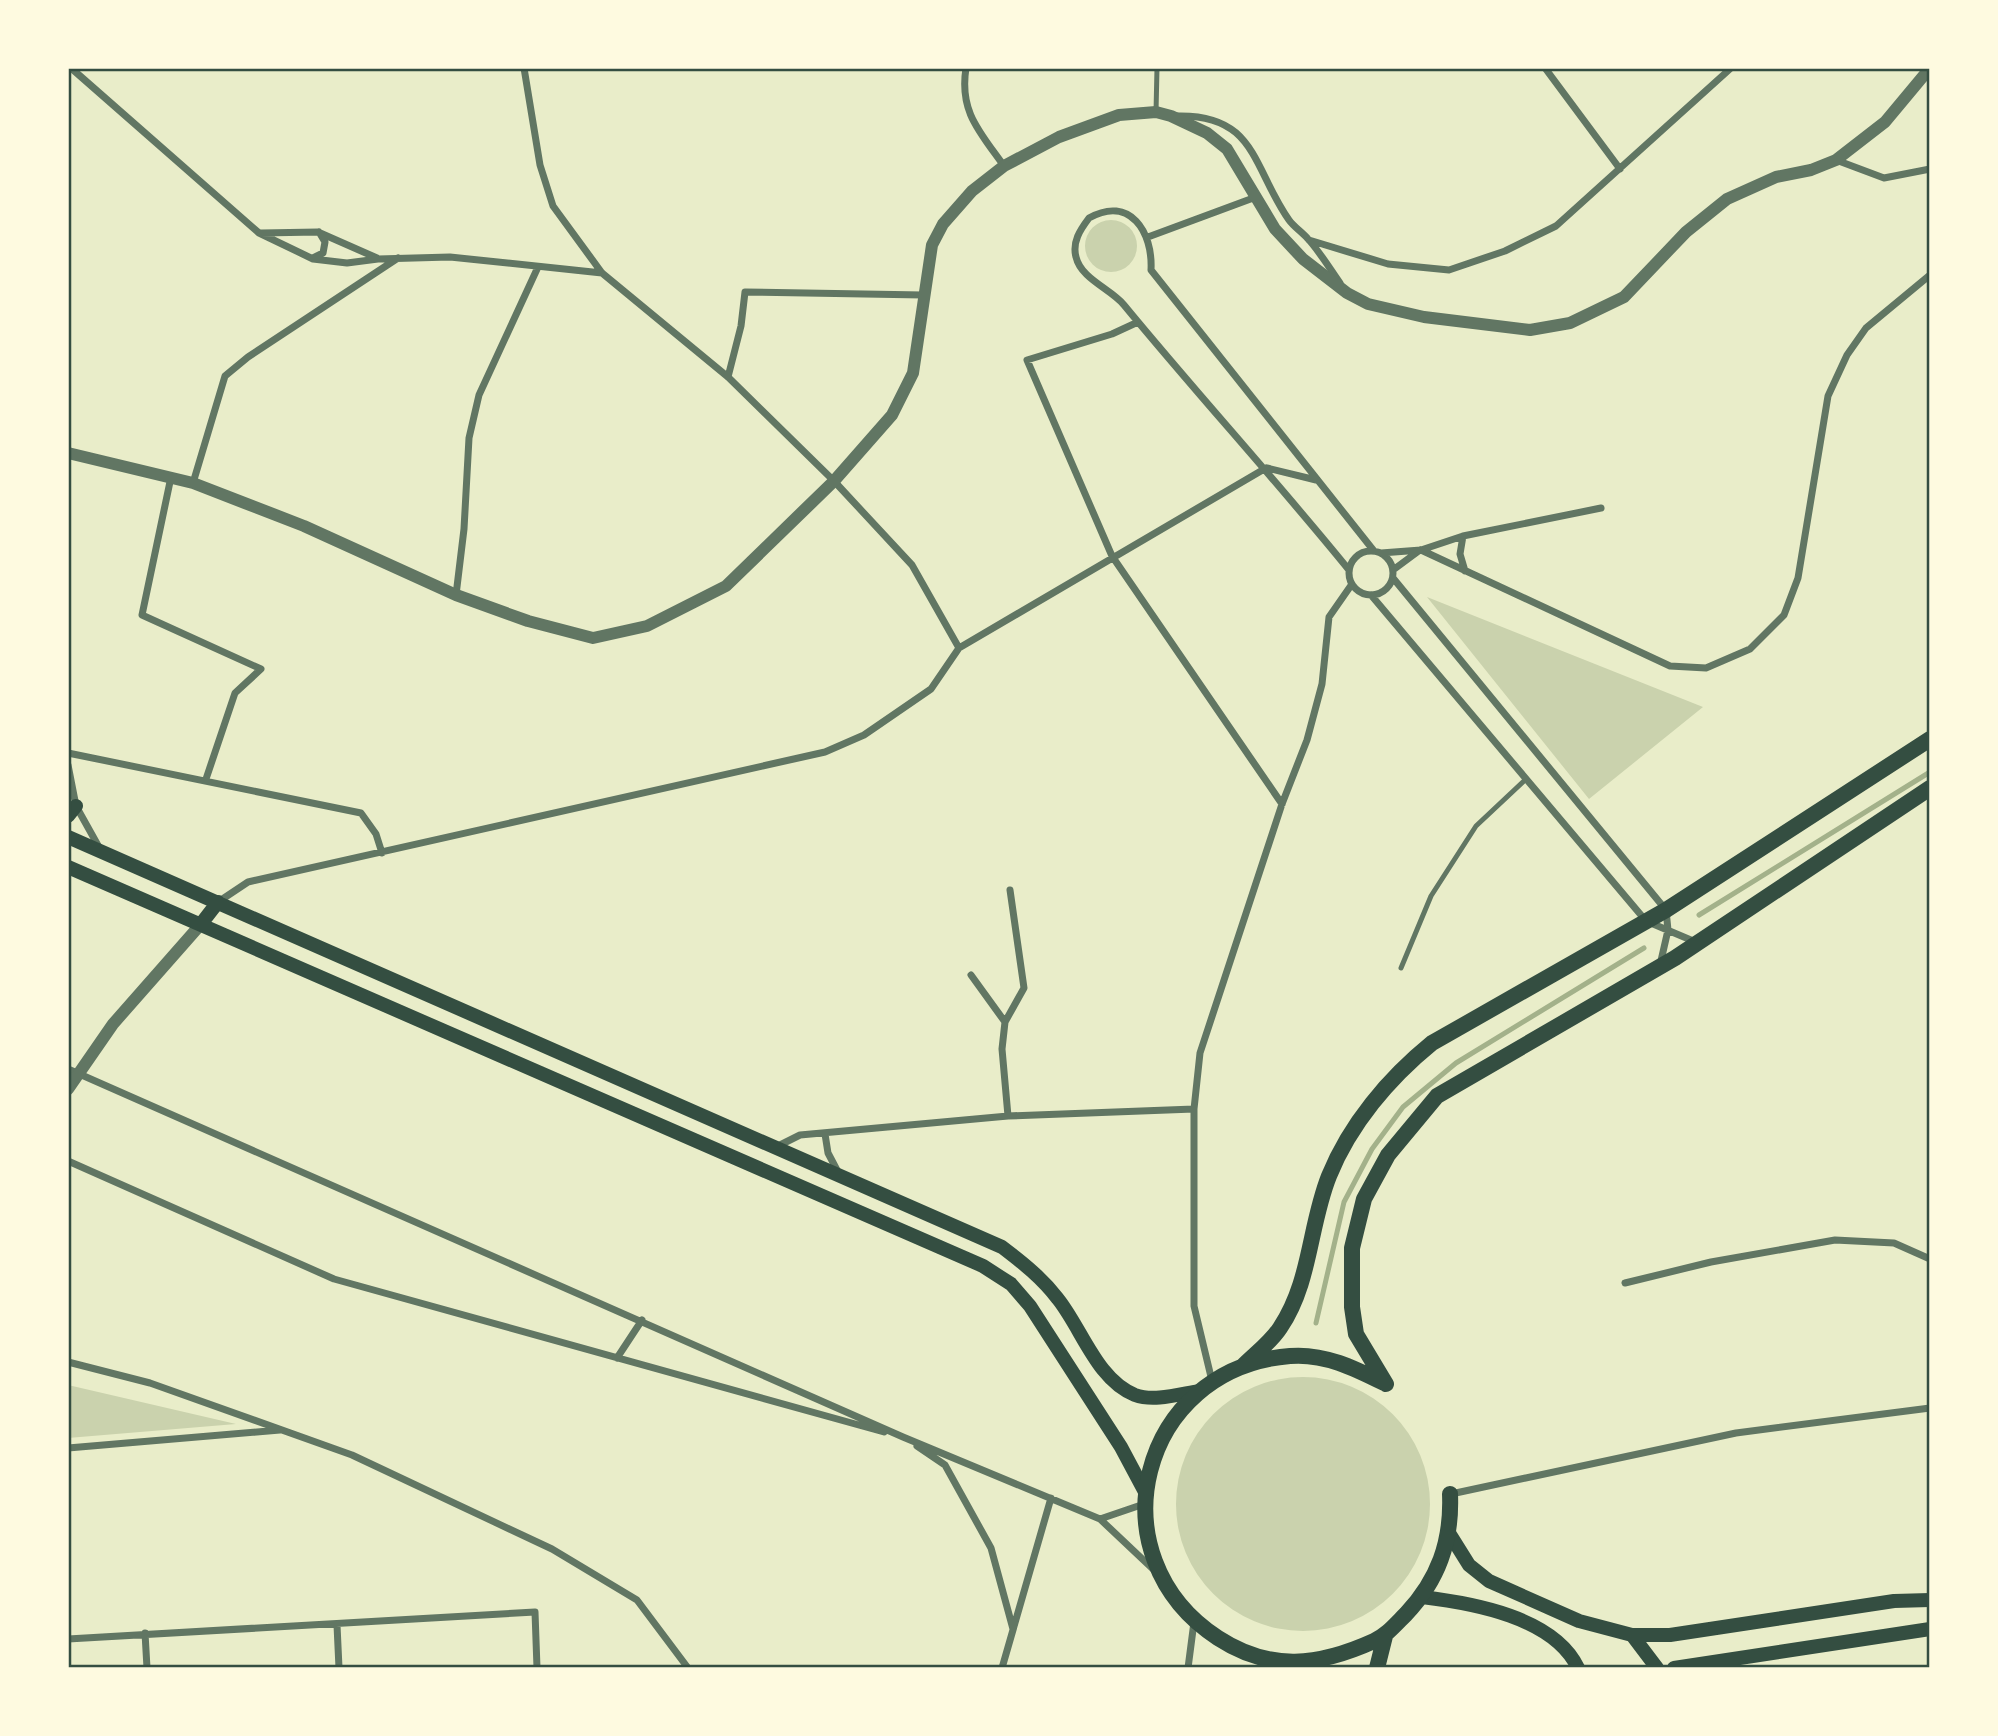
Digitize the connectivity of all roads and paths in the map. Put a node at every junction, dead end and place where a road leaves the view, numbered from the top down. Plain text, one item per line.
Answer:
1 (71, 68) edge
2 (524, 68) edge
3 (966, 68) edge
4 (1157, 68) edge
5 (1545, 68) edge
6 (1731, 68) edge
7 (1930, 68) edge
8 (1156, 112) junction
9 (1171, 116) junction
10 (1836, 160) junction
11 (1004, 166) junction
12 (1620, 169) junction
13 (1930, 169) edge
14 (1256, 197) junction
15 (318, 232) junction
16 (259, 233) junction
17 (1148, 237) junction
18 (1309, 240) junction
19 (398, 258) junction
20 (313, 259) junction
21 (378, 259) junction
22 (538, 267) junction
23 (602, 273) junction
24 (1930, 275) edge
25 (1347, 293) junction
26 (923, 295) junction
27 (1138, 322) junction
28 (728, 377) junction
29 (68, 453) edge
30 (1266, 468) junction
31 (171, 477) junction
32 (1316, 480) junction
33 (834, 481) junction
34 (193, 483) junction
35 (1601, 508) dead end
36 (1463, 536) junction
37 (1421, 550) junction
38 (1377, 552) junction
39 (1112, 556) junction
40 (1349, 570) junction
41 (1465, 571) junction
42 (1393, 574) junction
43 (1352, 584) junction
44 (1371, 595) junction
45 (456, 596) junction
46 (959, 648) junction
47 (1930, 739) edge
48 (68, 753) edge
49 (68, 765) edge
50 (206, 779) junction
51 (1526, 779) junction
52 (1930, 788) edge
53 (1282, 804) junction
54 (72, 811) edge
55 (68, 837) edge
56 (101, 851) junction
57 (382, 853) junction
58 (68, 867) edge
59 (1010, 890) dead end
60 (219, 902) junction
61 (1666, 910) junction
62 (1646, 921) junction
63 (201, 924) junction
64 (1668, 930) junction
65 (1698, 943) junction
66 (1660, 966) junction
67 (1401, 968) dead end
68 (971, 975) dead end
69 (1005, 1022) junction
70 (72, 1071) edge
71 (68, 1089) edge
72 (1194, 1109) junction
73 (1008, 1116) junction
74 (825, 1134) junction
75 (776, 1147) junction
76 (68, 1161) edge
77 (841, 1178) junction
78 (1930, 1259) edge
79 (1625, 1283) dead end
80 (642, 1320) junction
81 (617, 1358) junction
82 (68, 1362) edge
83 (1243, 1366) junction
84 (1206, 1386) junction
85 (1930, 1408) edge
86 (285, 1430) junction
87 (903, 1437) junction
88 (68, 1448) edge
89 (1450, 1494) joint
90 (1051, 1498) junction
91 (1144, 1498) junction
92 (1100, 1519) junction
93 (1449, 1533) junction
94 (1160, 1576) junction
95 (1422, 1598) junction
96 (1930, 1600) edge
97 (1194, 1622) junction
98 (337, 1625) junction
99 (1013, 1629) junction
100 (1930, 1629) edge
101 (145, 1633) junction
102 (1385, 1636) junction
103 (1632, 1636) junction
104 (68, 1639) edge
105 (1237, 1650) junction
106 (147, 1668) edge
107 (339, 1668) edge
108 (537, 1668) edge
109 (688, 1668) edge
110 (1002, 1668) edge
111 (1188, 1668) edge
112 (1262, 1668) edge
113 (1377, 1668) edge
114 (1578, 1668) edge
115 (1657, 1668) edge
116 (1674, 1668) edge

1 - 16 street
2 - 23 street
3 - 11 street
4 - 8 lane
5 - 12 street
6 - 12 street
7 - 10 street
8 - 9 street
8 - 11 street
9 - 14 street
9 - 18 street
10 - 13 street
10 - 25 street
11 - 26 street
12 - 18 street
14 - 17 street
14 - 25 street
15 - 16 street
15 - 20 street
15 - 21 street
16 - 20 street
17 - 27 street
17 - 32 street
18 - 25 street
19 - 21 street
19 - 22 street
19 - 34 street
20 - 21 street
22 - 23 street
22 - 45 street
23 - 28 street
24 - 41 street
26 - 28 street
26 - 33 street
27 - 30 street
27 - 39 street
28 - 33 street
29 - 31 street
30 - 32 street
30 - 39 street
30 - 40 street
31 - 34 street
31 - 50 street
32 - 38 street
33 - 45 street
33 - 46 street
34 - 45 street
35 - 36 street
36 - 37 street
36 - 41 street
37 - 38 street
37 - 41 street
37 - 42 street
38 - 40 street
38 - 42 street
39 - 46 street
39 - 53 street
40 - 43 street
42 - 44 street
42 - 61 street
43 - 44 street
43 - 53 street
44 - 51 street
46 - 57 street
47 - 61 main road
48 - 50 street
49 - 54 street
50 - 57 street
51 - 62 street
51 - 67 lane
52 - 65 main road
53 - 72 street
54 - 56 street
55 - 56 main road
56 - 60 main road
57 - 60 street
58 - 63 main road
59 - 69 street
60 - 63 main road
60 - 75 main road
61 - 62 main road
61 - 64 street
62 - 64 street
62 - 83 main road
63 - 70 street
63 - 91 main road
64 - 65 street
64 - 66 street
65 - 66 main road
66 - 83 main road
68 - 69 street
69 - 73 street
70 - 71 street
70 - 80 street
72 - 73 street
72 - 84 street
73 - 74 street
74 - 75 street
74 - 77 street
75 - 77 main road
76 - 81 street
77 - 84 main road
78 - 79 street
80 - 81 street
80 - 87 street
81 - 87 street
82 - 86 street
83 - 84 main road
84 - 91 main road
85 - 89 street
86 - 88 street
86 - 109 street
87 - 90 street
87 - 99 street
89 - 93 main road
90 - 92 street
90 - 99 street
91 - 92 street
91 - 94 main road
92 - 94 street
93 - 95 main road
93 - 103 main road
94 - 97 main road
95 - 102 main road
95 - 114 main road
96 - 103 main road
97 - 105 main road
97 - 111 street
98 - 101 street
98 - 107 street
98 - 108 street
99 - 110 street
100 - 116 main road
101 - 104 street
101 - 106 street
102 - 105 main road
102 - 113 main road
103 - 115 main road
105 - 112 main road

